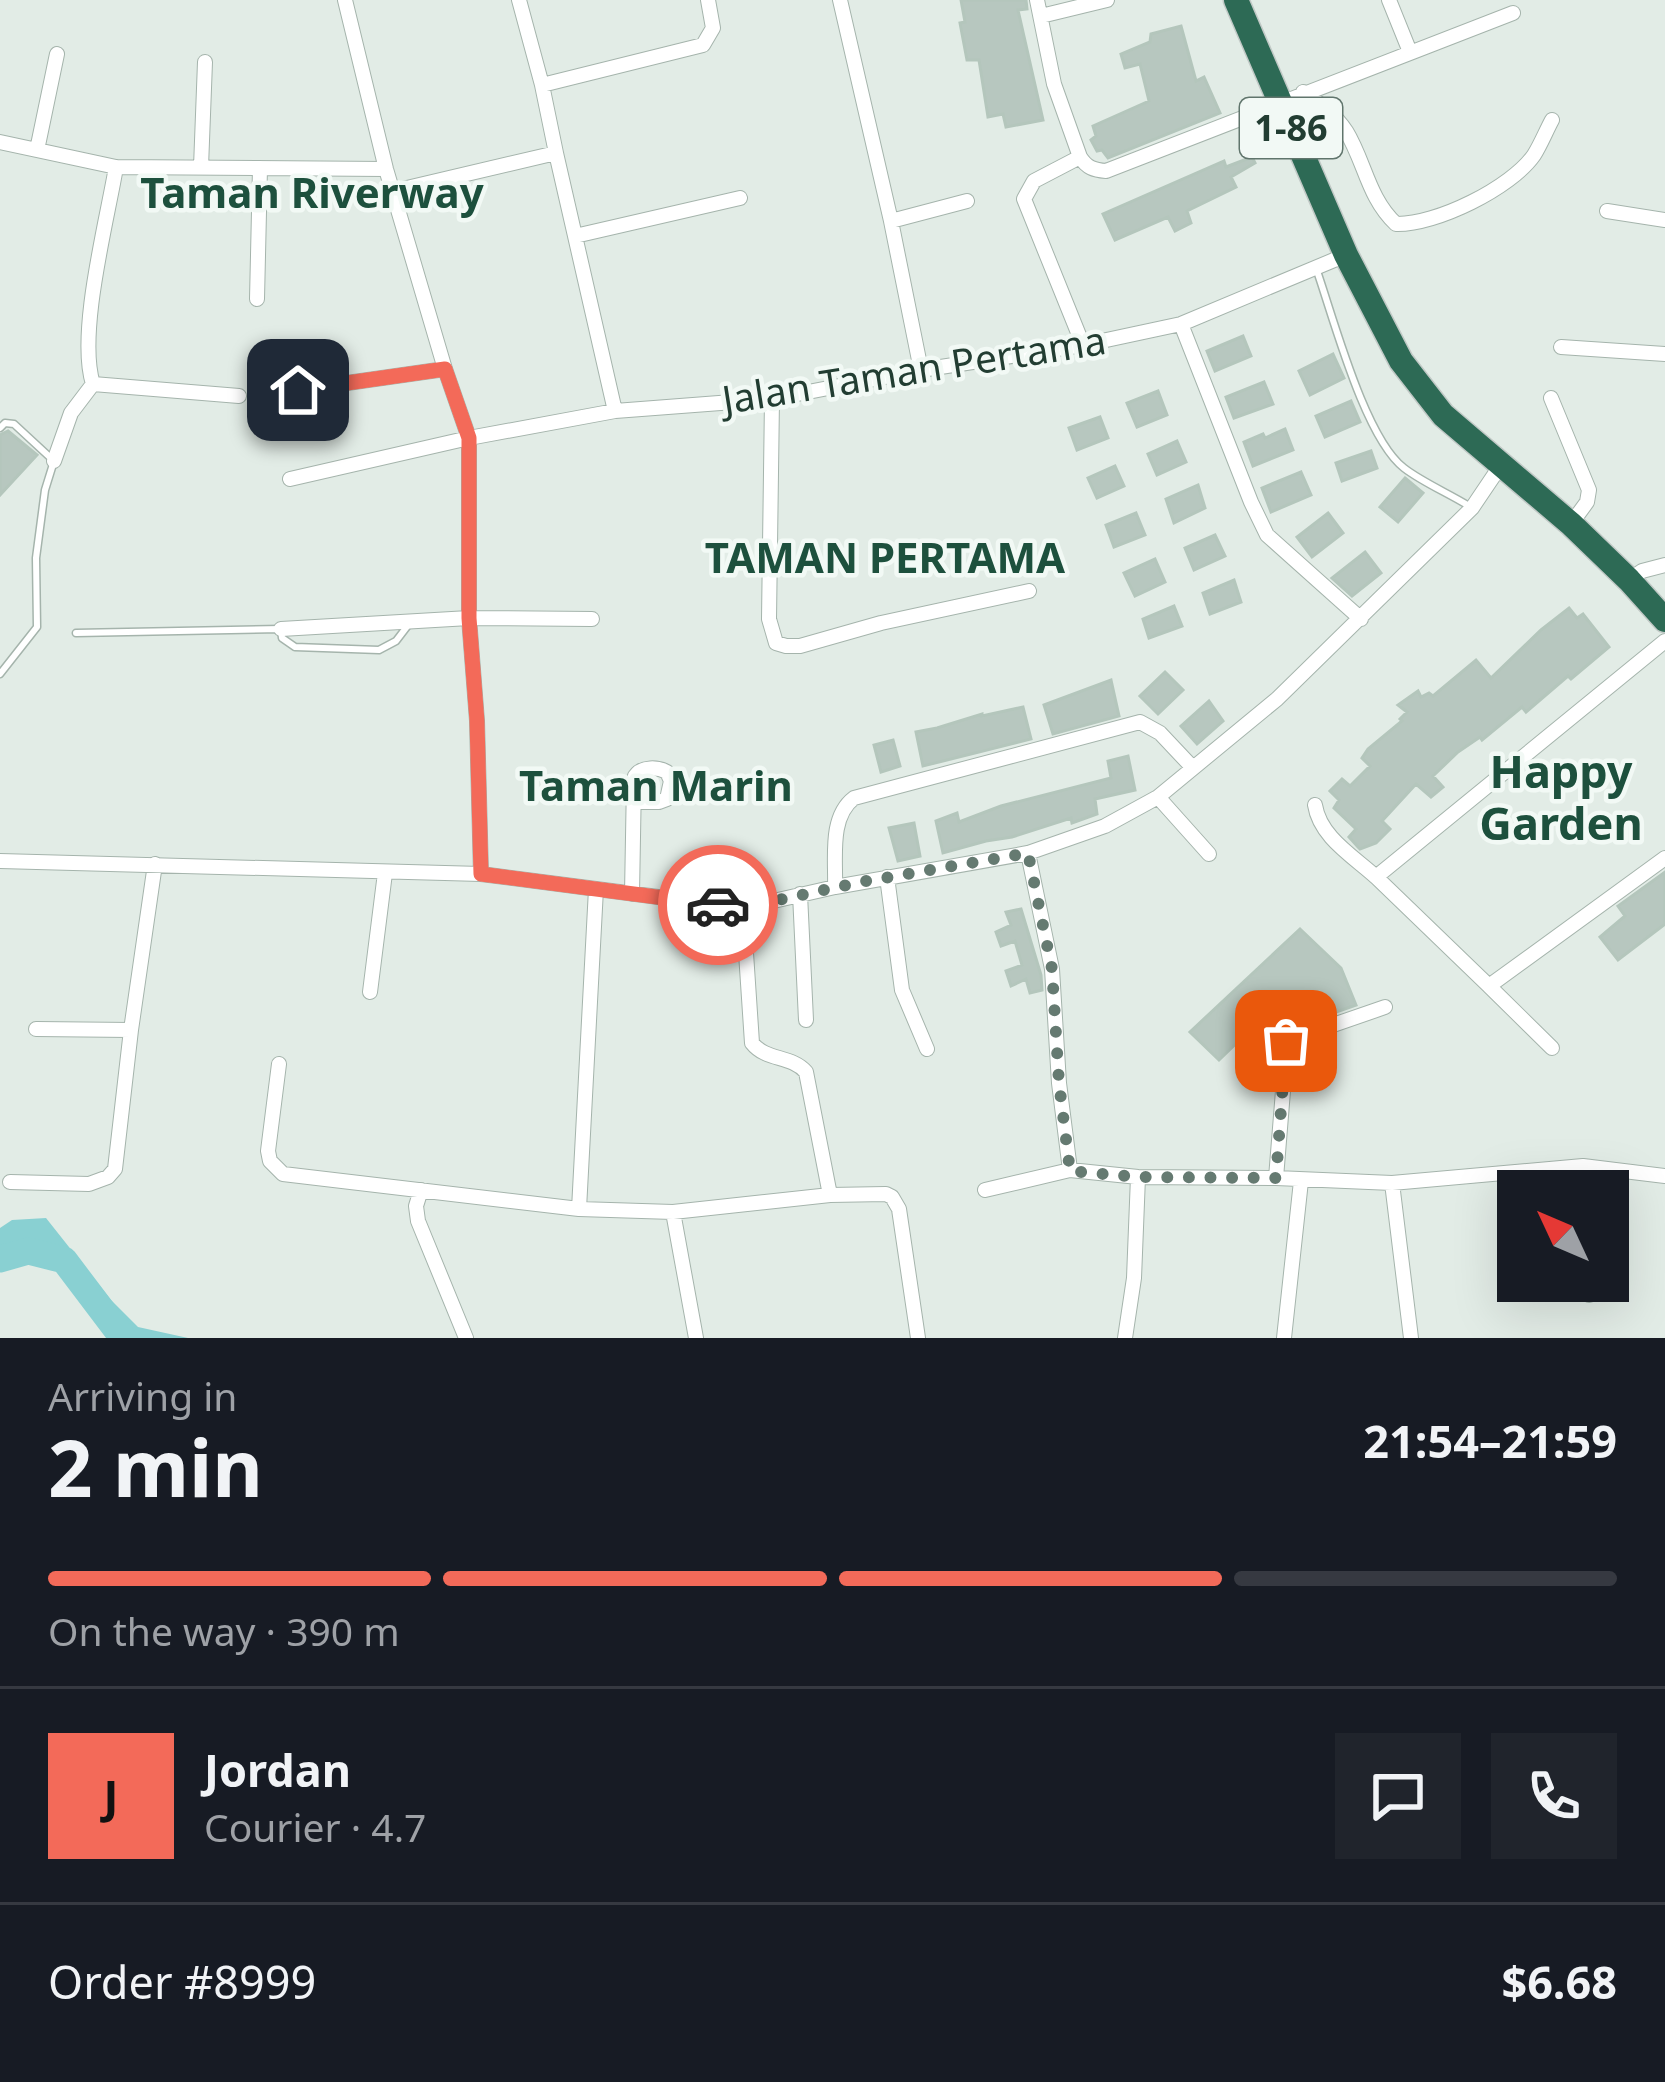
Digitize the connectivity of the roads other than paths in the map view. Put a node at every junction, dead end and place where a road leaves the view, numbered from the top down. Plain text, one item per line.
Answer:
1 (345, 0) edge
2 (519, 0) edge
3 (708, 0) edge
4 (841, 0) edge
5 (1107, 0) edge
6 (1236, 0) edge
7 (1389, 0) edge
8 (1039, 8) edge
9 (1513, 13) dead end
10 (1410, 52) junction
11 (57, 54) dead end
12 (205, 62) dead end
13 (542, 85) junction
14 (1291, 97) junction
15 (1552, 119) dead end
16 (0, 142) edge
17 (37, 150) junction
18 (556, 153) junction
19 (1080, 157) junction
20 (116, 166) junction
21 (201, 167) junction
22 (260, 168) junction
23 (386, 169) junction
24 (394, 191) junction
25 (740, 198) dead end
26 (967, 201) dead end
27 (1607, 211) dead end
28 (1665, 220) edge
29 (892, 221) junction
30 (575, 236) junction
31 (1346, 255) junction
32 (1316, 268) junction
33 (257, 299) dead end
34 (1181, 324) junction
35 (1083, 345) junction
36 (1562, 347) dead end
37 (1665, 354) edge
38 (445, 369) junction
39 (921, 370) junction
40 (93, 385) junction
41 (298, 390) dead end
42 (239, 397) dead end
43 (1551, 398) dead end
44 (772, 399) junction
45 (615, 410) junction
46 (0, 428) edge
47 (469, 438) junction
48 (53, 461) junction
49 (1501, 465) junction
50 (290, 479) dead end
51 (1472, 508) junction
52 (1570, 524) junction
53 (1665, 565) edge
54 (1629, 580) junction
55 (1029, 591) dead end
56 (469, 618) junction
57 (1361, 619) junction
58 (592, 620) dead end
59 (1665, 620) edge
60 (412, 621) junction
61 (281, 629) junction
62 (76, 633) dead end
63 (1665, 641) edge
64 (0, 674) edge
65 (1193, 768) junction
66 (1158, 797) junction
67 (634, 802) dead end
68 (1315, 805) dead end
69 (1028, 853) junction
70 (1209, 854) dead end
71 (1665, 858) edge
72 (0, 861) edge
73 (154, 871) junction
74 (481, 874) junction
75 (887, 877) junction
76 (1376, 877) junction
77 (384, 879) junction
78 (835, 887) junction
79 (596, 889) junction
80 (632, 894) junction
81 (800, 894) junction
82 (742, 908) junction
83 (1489, 986) junction
84 (370, 992) dead end
85 (1385, 1007) dead end
86 (806, 1020) dead end
87 (37, 1029) dead end
88 (131, 1030) junction
89 (1552, 1048) dead end
90 (926, 1049) dead end
91 (278, 1064) dead end
92 (1583, 1166) junction
93 (1583, 1170) edge
94 (1070, 1171) junction
95 (1138, 1177) junction
96 (1665, 1177) edge
97 (1276, 1178) junction
98 (1301, 1181) junction
99 (10, 1182) dead end
100 (1391, 1184) junction
101 (421, 1190) junction
102 (985, 1190) dead end
103 (830, 1195) junction
104 (579, 1209) junction
105 (673, 1212) junction
106 (466, 1338) edge
107 (696, 1338) edge
108 (919, 1338) edge
109 (1125, 1338) edge
110 (1284, 1338) edge
111 (1411, 1338) edge

1 - 23 street
2 - 13 street
3 - 13 street
4 - 29 street
5 - 8 street
6 - 14 highway, 1-86
7 - 10 street
8 - 19 street
9 - 10 street
10 - 14 street
11 - 17 street
12 - 21 street
13 - 18 street
14 - 15 street
14 - 19 street
14 - 31 highway, 1-86
16 - 17 street
17 - 20 street
18 - 24 street
18 - 30 street
19 - 35 street
20 - 21 street
20 - 40 street
21 - 22 street
22 - 23 street
22 - 33 street
23 - 24 street
24 - 38 street
25 - 30 street
26 - 29 street
27 - 28 street
29 - 39 street
30 - 45 street
31 - 32 street, Jalan Taman Pertama
31 - 49 highway, 1-86
32 - 34 street, Jalan Taman Pertama
32 - 51 lane
34 - 35 street, Jalan Taman Pertama
34 - 57 street
35 - 39 street, Jalan Taman Pertama
36 - 37 street
38 - 41 street
38 - 47 street
39 - 44 street, Jalan Taman Pertama
40 - 42 street
40 - 48 street
43 - 52 street
44 - 45 street, Jalan Taman Pertama
44 - 55 street
45 - 47 street, Jalan Taman Pertama
46 - 48 lane
47 - 50 street, Jalan Taman Pertama
47 - 56 street
48 - 64 lane
49 - 51 street
49 - 52 highway, 1-86
51 - 57 street
52 - 54 highway, 1-86
53 - 54 street
54 - 59 highway, 1-86
56 - 58 street
56 - 60 street
56 - 74 street
57 - 65 street
60 - 61 street
60 - 61 lane
61 - 62 lane
63 - 76 street
65 - 66 street
65 - 78 street
66 - 69 street
66 - 70 street
67 - 80 street
68 - 76 street
69 - 75 street
69 - 94 street
71 - 83 street
72 - 73 street
73 - 77 street
73 - 88 street
74 - 77 street
74 - 79 street
75 - 78 street
75 - 90 street
76 - 83 street
77 - 84 street
78 - 81 street
79 - 80 street
79 - 104 street
80 - 82 street
81 - 82 street
81 - 86 street
82 - 103 street
83 - 89 street
85 - 97 street
87 - 88 street
88 - 99 street
91 - 101 street
92 - 93 street
92 - 96 street
92 - 100 street
94 - 95 street
94 - 102 street
95 - 97 street
95 - 109 street
97 - 98 street
98 - 100 street
98 - 110 street
100 - 111 street
101 - 104 street
101 - 106 street
103 - 105 street
103 - 108 street
104 - 105 street
105 - 107 street

